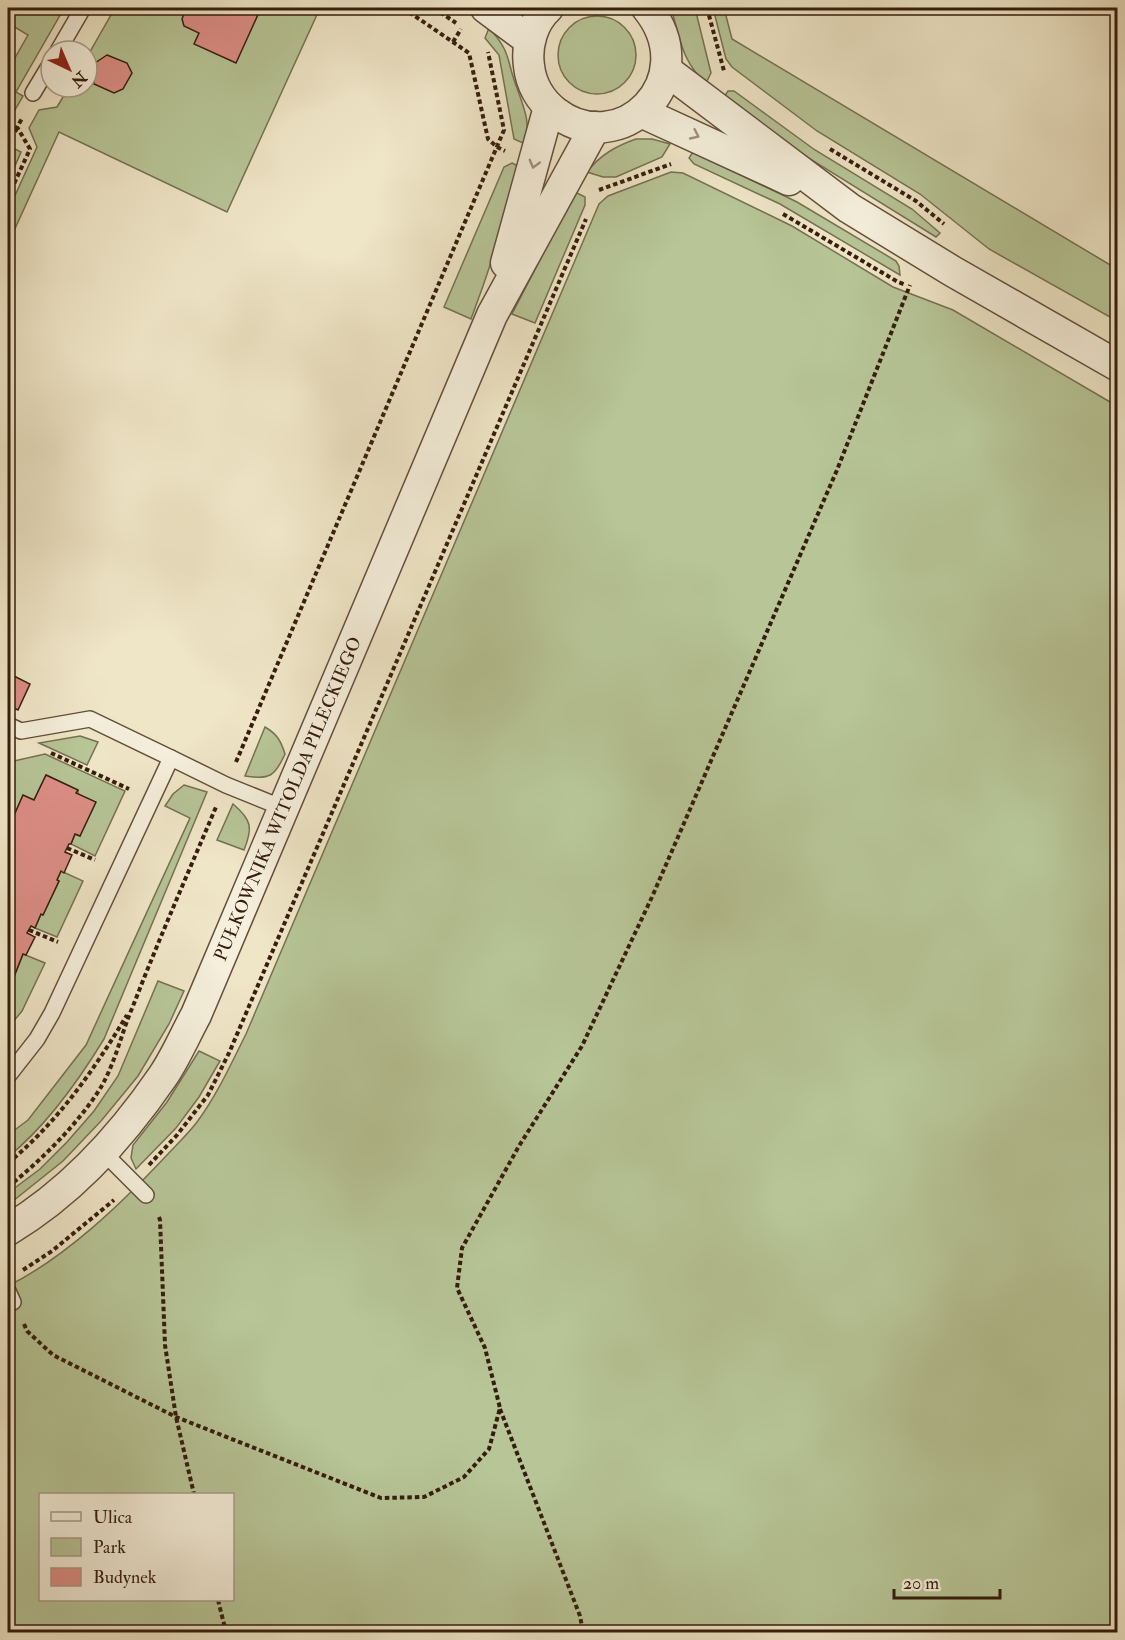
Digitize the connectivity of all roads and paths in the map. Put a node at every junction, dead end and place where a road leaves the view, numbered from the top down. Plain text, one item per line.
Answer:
1 (83, 8) edge
2 (404, 8) edge
3 (435, 8) edge
4 (486, 8) edge
5 (548, 8) edge
6 (648, 8) edge
7 (707, 8) edge
8 (469, 33) dead end
9 (65, 39) edge
10 (530, 40) junction
11 (483, 45) dead end
12 (666, 70) junction
13 (725, 76) dead end
14 (39, 83) edge
15 (33, 93) dead end
16 (549, 107) junction
17 (25, 112) dead end
18 (641, 112) junction
19 (17, 127) junction
20 (595, 127) junction
21 (8, 145) edge
22 (824, 145) dead end
23 (497, 147) junction
24 (676, 162) dead end
25 (534, 163) junction
26 (566, 177) junction
27 (8, 197) edge
28 (849, 208) junction
29 (775, 210) dead end
30 (588, 213) dead end
31 (951, 230) dead end
32 (924, 254) junction
33 (910, 286) junction
34 (920, 289) dead end
35 (492, 315) junction
36 (1118, 366) edge
37 (8, 725) edge
38 (41, 749) dead end
39 (171, 758) junction
40 (226, 785) junction
41 (131, 790) dead end
42 (284, 808) junction
43 (67, 848) dead end
44 (99, 862) dead end
45 (29, 930) dead end
46 (61, 944) dead end
47 (131, 1008) junction
48 (8, 1076) edge
49 (103, 1152) junction
50 (8, 1163) edge
51 (133, 1183) junction
52 (8, 1187) edge
53 (146, 1195) joint
54 (8, 1230) edge
55 (16, 1275) dead end
56 (10, 1296) edge
57 (500, 1408) junction
58 (176, 1418) junction
59 (194, 1493) edge
60 (218, 1601) edge
61 (226, 1632) edge
62 (583, 1632) edge

1 - 9 lane
2 - 23 path
3 - 8 path
4 - 10 street
5 - 10 street
6 - 12 street
7 - 13 path
10 - 16 street
11 - 23 path
12 - 18 street
12 - 28 street
14 - 15 lane
16 - 20 street
16 - 25 street, PUŁKOWNIKA WITOLDA PILECKIEGO
17 - 19 path
18 - 20 street
18 -> 28 street
19 - 21 path
19 - 27 path
20 - 26 street, PUŁKOWNIKA WITOLDA PILECKIEGO
22 - 31 path
23 - 25 path
23 - 40 path
24 - 26 path
25 -> 35 street, PUŁKOWNIKA WITOLDA PILECKIEGO
26 - 35 street, PUŁKOWNIKA WITOLDA PILECKIEGO
28 - 32 street
29 - 33 path
30 - 51 path
32 - 33 path
32 - 36 street
33 - 34 path
33 - 57 path
35 - 42 street, PUŁKOWNIKA WITOLDA PILECKIEGO
37 - 39 lane
38 - 41 path
39 - 40 lane
39 - 48 lane
40 - 42 lane
40 - 47 path
42 - 49 street, PUŁKOWNIKA WITOLDA PILECKIEGO
43 - 44 path
45 - 46 path
47 - 50 path
47 - 52 path
49 - 51 lane
49 - 54 street, PUŁKOWNIKA WITOLDA PILECKIEGO
51 - 53 lane
51 - 55 path
53 - 58 path
56 - 58 path
57 - 58 path
57 - 62 path
58 - 59 path
60 - 61 path

